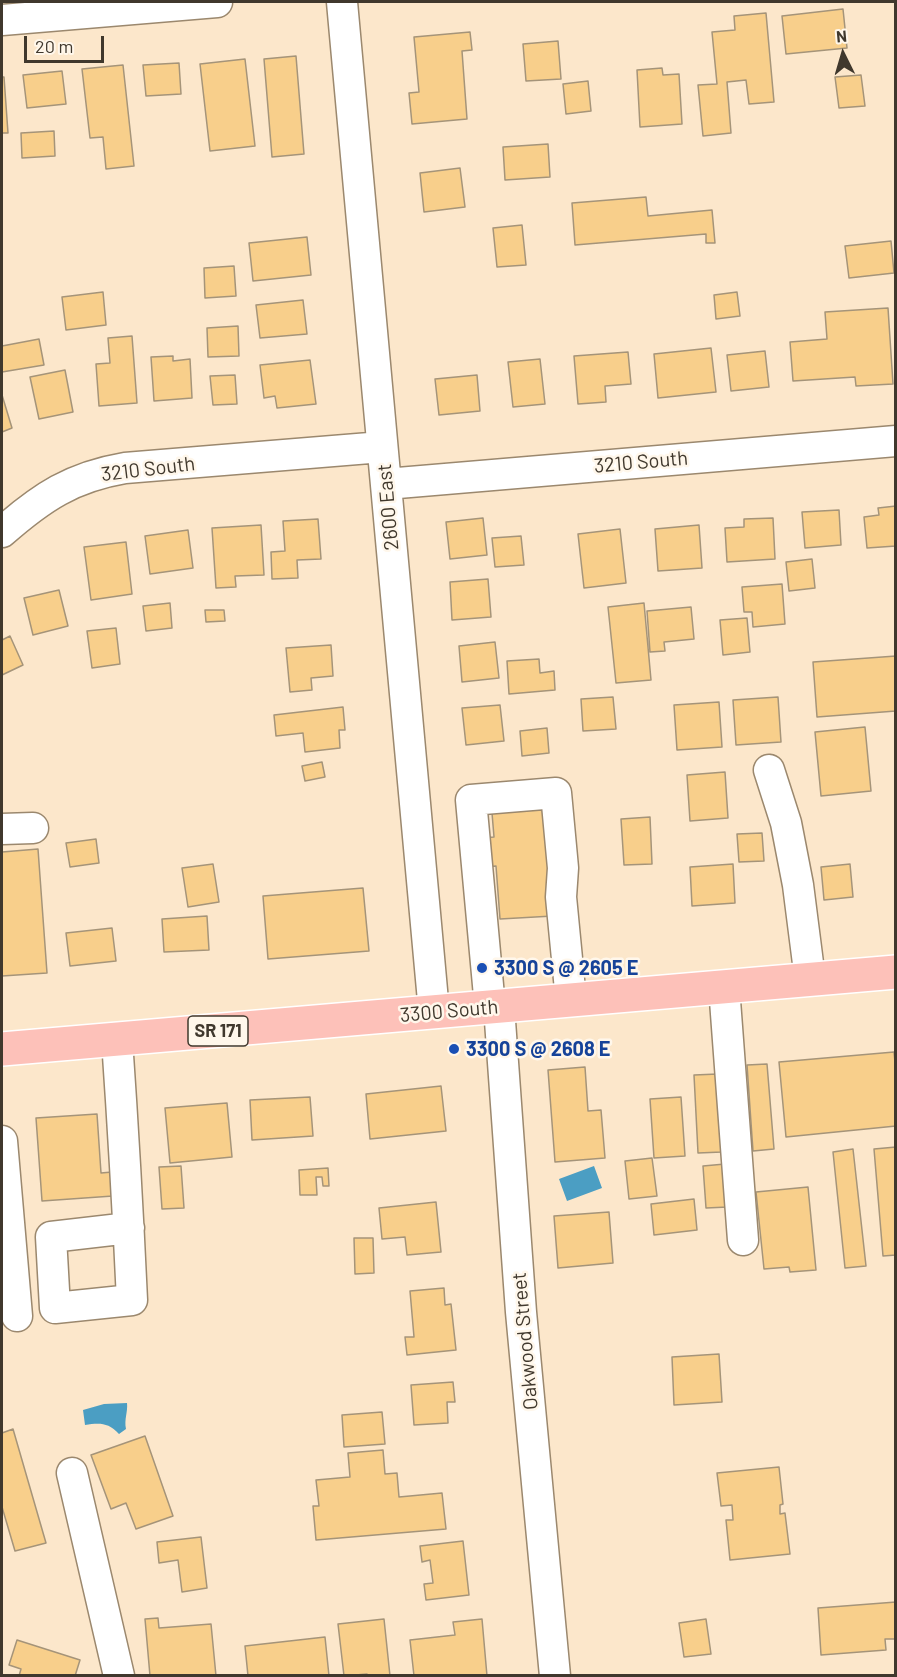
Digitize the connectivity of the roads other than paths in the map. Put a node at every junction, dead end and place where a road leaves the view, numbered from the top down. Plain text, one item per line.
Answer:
1 (217, 2) edge
2 (342, 2) edge
3 (53, 8) edge
4 (2, 20) edge
5 (896, 441) edge
6 (382, 447) junction
7 (386, 484) junction
8 (2, 532) edge
9 (769, 770) dead end
10 (33, 828) dead end
11 (2, 829) edge
12 (896, 972) edge
13 (810, 979) junction
14 (724, 987) junction
15 (571, 1000) junction
16 (494, 1007) junction
17 (434, 1012) junction
18 (117, 1040) junction
19 (2, 1049) edge
20 (2, 1141) edge
21 (129, 1228) dead end
22 (743, 1240) dead end
23 (17, 1316) dead end
24 (72, 1473) dead end
25 (119, 1676) edge
26 (555, 1676) edge

1 - 3 street
2 - 6 street, 2600 East
3 - 4 street
5 - 7 street, 3210 South
6 - 7 street, 2600 East
6 - 8 street, 3210 South
7 - 17 street, 2600 East
9 - 13 street
10 - 11 street
12 - 13 main road, 3300 South / SR 171
13 - 14 main road, 3300 South / SR 171
14 - 15 main road, 3300 South / SR 171
14 - 22 street
15 - 16 main road, 3300 South / SR 171
15 - 16 street, Oakwood Street
16 - 17 main road, 3300 South / SR 171
16 - 26 street, Oakwood Street
17 - 18 main road, 3300 South / SR 171
18 - 19 main road, 3300 South / SR 171
18 - 21 street
20 - 23 street
24 - 25 street

